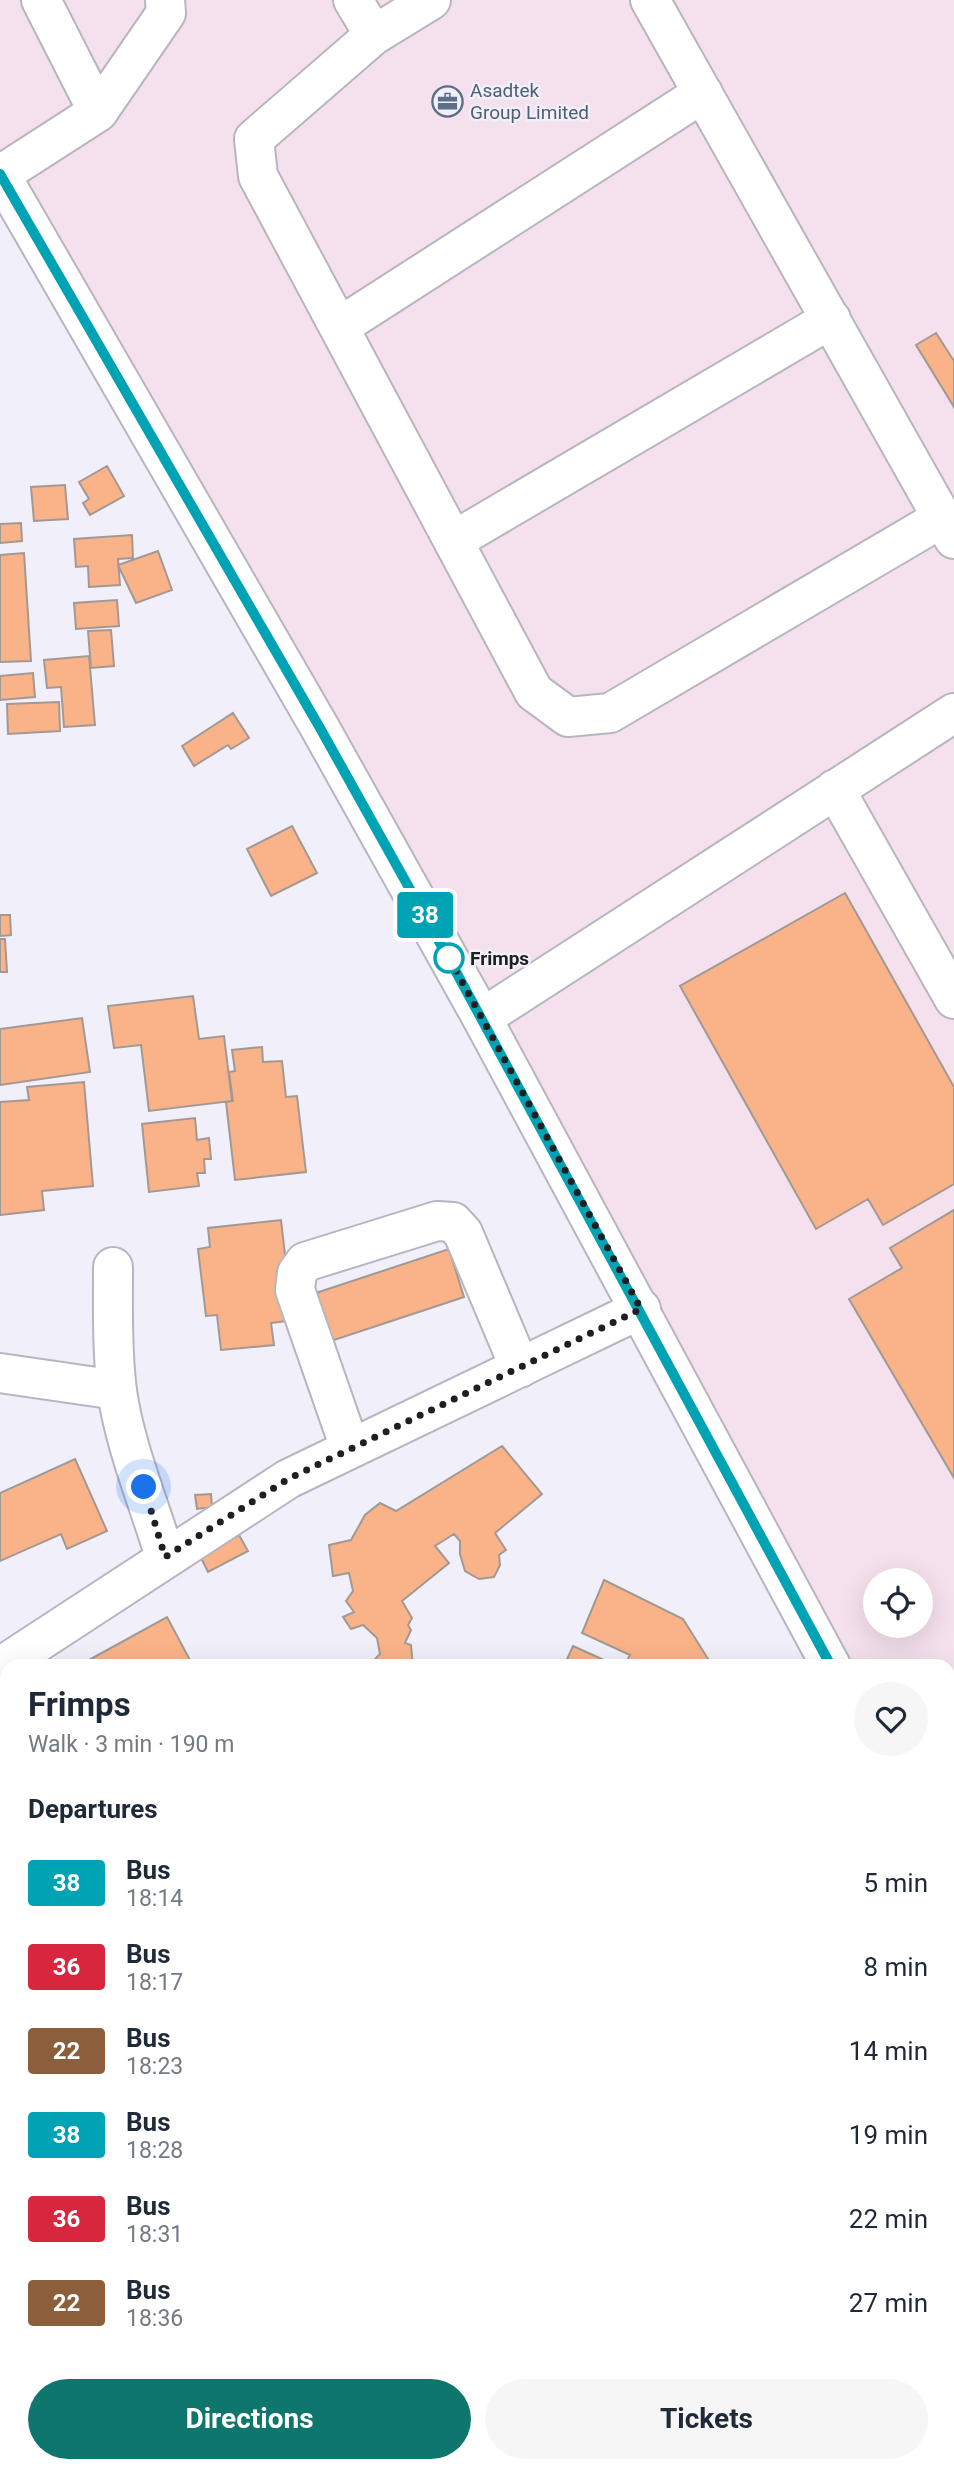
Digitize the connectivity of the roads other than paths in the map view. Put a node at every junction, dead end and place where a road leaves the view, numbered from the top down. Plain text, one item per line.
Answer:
1 (41, 0) edge
2 (166, 0) edge
3 (353, 0) edge
4 (431, 0) edge
5 (650, 0) edge
6 (374, 35) junction
7 (703, 93) junction
8 (98, 113) junction
9 (0, 175) edge
10 (831, 319) junction
11 (339, 327) junction
12 (948, 529) edge
13 (453, 541) junction
14 (954, 713) edge
15 (835, 789) junction
16 (954, 999) edge
17 (482, 1018) junction
18 (113, 1267) dead end
19 (641, 1309) junction
20 (520, 1368) junction
21 (0, 1373) edge
22 (117, 1390) junction
23 (350, 1448) junction
24 (165, 1557) junction
25 (12, 1659) edge
26 (827, 1659) edge

1 - 8 main road
2 - 8 main road
3 - 6 main road
4 - 6 main road
5 - 7 main road
6 - 11 main road
7 - 10 main road
7 - 11 main road
8 - 9 main road
9 - 17 main road
10 - 12 main road
10 - 13 main road
11 - 13 main road
12 - 13 main road
14 - 15 main road
15 - 16 main road
15 - 17 main road
17 - 19 main road
18 - 22 main road
19 - 20 main road
19 - 26 main road
20 - 23 main road
20 - 23 main road
21 - 22 main road
22 - 24 main road
23 - 24 main road
24 - 25 main road

